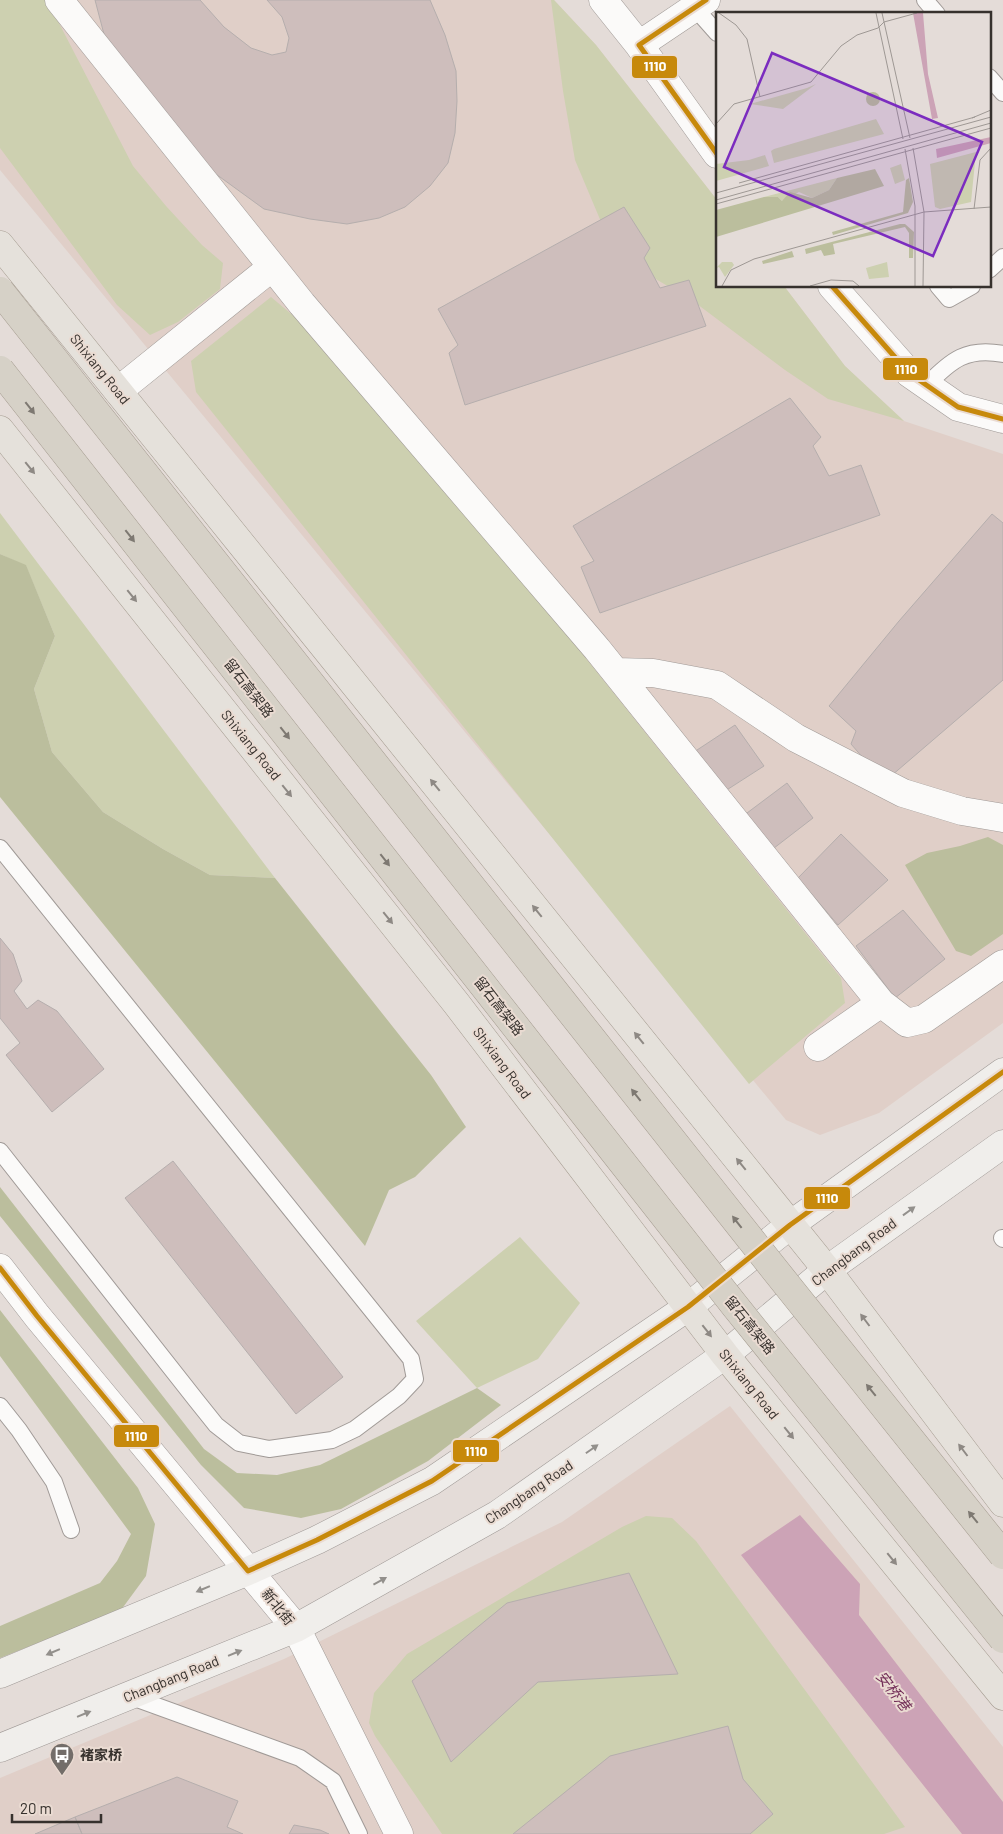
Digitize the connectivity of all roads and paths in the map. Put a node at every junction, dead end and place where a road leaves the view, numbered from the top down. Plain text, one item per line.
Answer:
1 (59, 0) edge
2 (603, 0) edge
3 (925, 0) edge
4 (700, 4) edge
5 (935, 12) edge
6 (716, 31) edge
7 (639, 45) junction
8 (990, 78) edge
9 (1003, 93) edge
10 (716, 153) edge
11 (0, 245) edge
12 (1003, 257) edge
13 (272, 267) junction
14 (990, 269) edge
15 (834, 288) edge
16 (940, 288) edge
17 (968, 288) edge
18 (0, 291) edge
19 (1003, 354) edge
20 (0, 370) edge
21 (928, 385) junction
22 (118, 391) junction
23 (1003, 419) edge
24 (0, 430) edge
25 (616, 672) junction
26 (1003, 818) edge
27 (0, 848) edge
28 (1003, 964) edge
29 (881, 1003) junction
30 (818, 1047) dead end
31 (1003, 1072) edge
32 (1003, 1144) edge
33 (0, 1151) edge
34 (790, 1224) junction
35 (0, 1268) edge
36 (827, 1270) junction
37 (688, 1307) junction
38 (725, 1355) junction
39 (0, 1406) edge
40 (1003, 1503) edge
41 (71, 1530) dead end
42 (1003, 1555) edge
43 (248, 1571) junction
44 (296, 1628) junction
45 (1003, 1639) edge
46 (0, 1674) edge
47 (128, 1696) junction
48 (1003, 1696) edge
49 (0, 1748) edge
50 (359, 1834) edge
51 (399, 1834) edge

1 - 13 street
2 - 7 street
3 - 5 lane
4 - 6 lane
4 - 7 street
7 - 10 street
8 - 9 lane
11 - 22 main road, Shixiang Road
12 - 14 lane
13 - 22 street
13 - 25 street
15 - 21 street
16 - 17 lane
42 -> 18 highway, bridge
19 - 21 lane
20 -> 45 highway, 留石高架路, bridge
21 - 23 street
34 -> 22 main road, Shixiang Road
24 -> 37 main road, Shixiang Road
25 - 26 street
25 - 29 street
27 - 33 lane
28 - 29 street
29 - 30 street
31 - 34 main road
36 -> 32 main road, Changbang Road
34 - 36 main road, Shixiang Road
34 - 37 main road
35 - 43 street, 新北街
36 - 38 main road, Changbang Road
40 -> 36 main road, Shixiang Road
37 -> 38 main road, Shixiang Road
37 - 43 main road
44 -> 38 main road, Changbang Road
38 -> 48 main road, Shixiang Road
39 - 41 lane
43 - 44 street, 新北街
43 -> 46 main road
47 -> 44 main road, Changbang Road
44 - 51 street, 新北街
49 -> 47 main road, Changbang Road
47 - 50 lane

